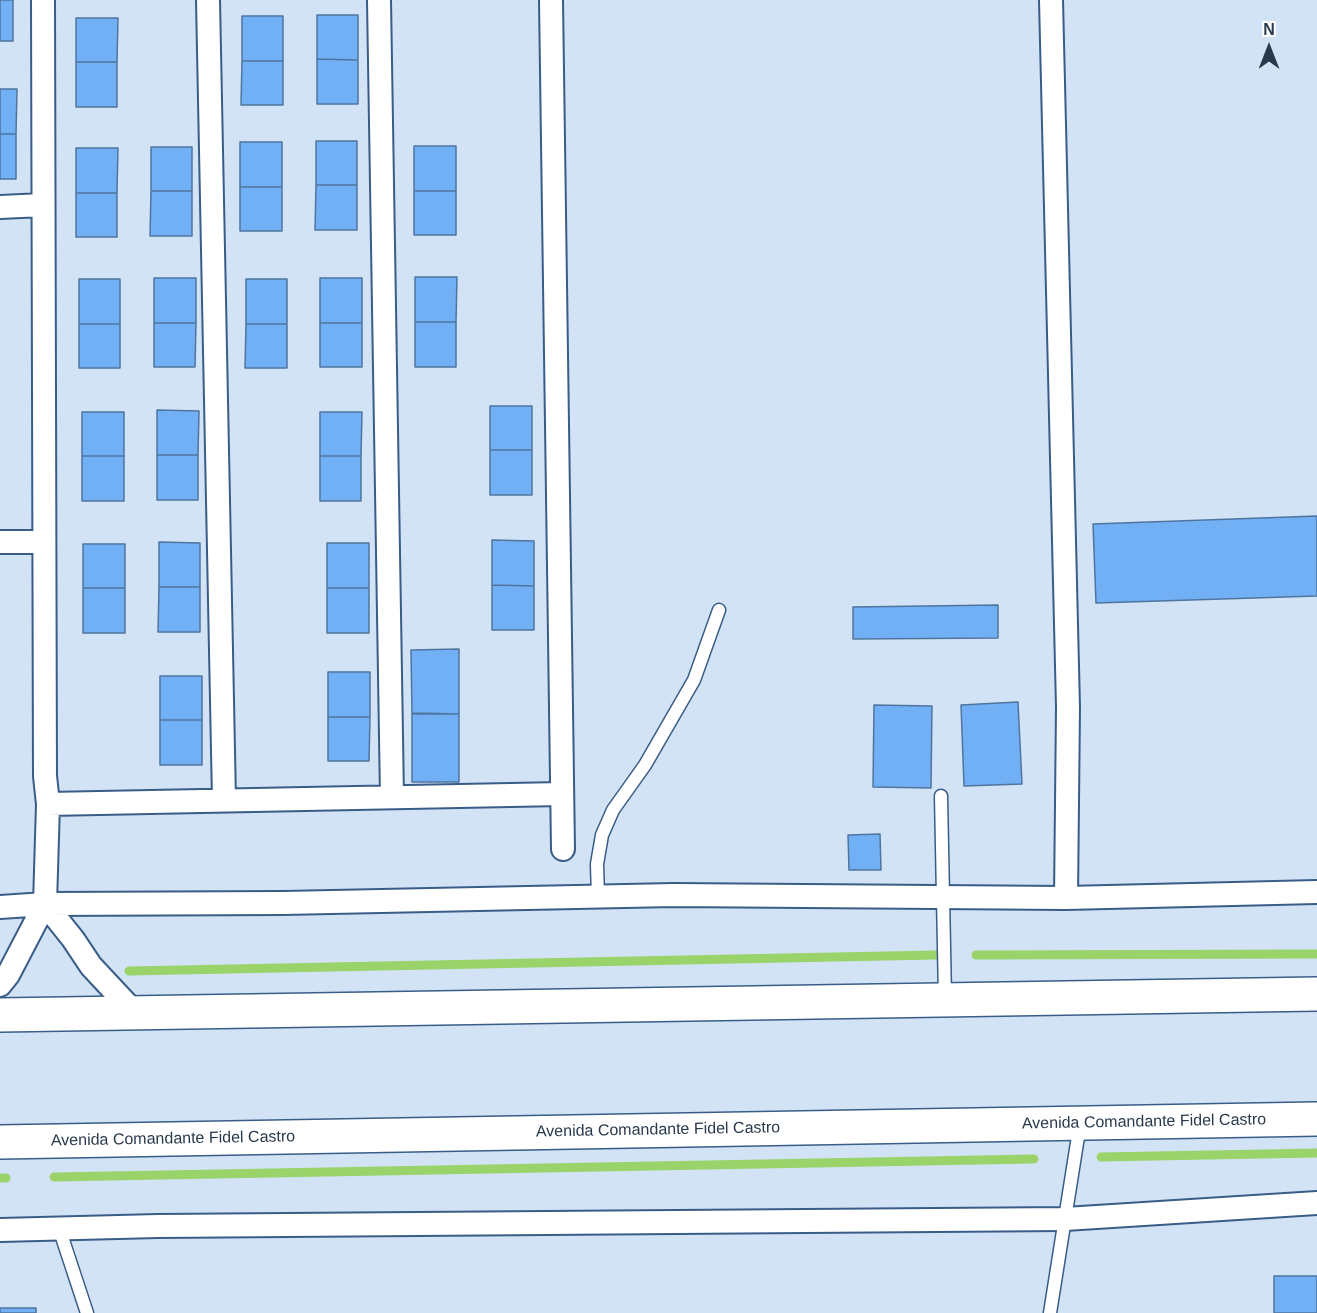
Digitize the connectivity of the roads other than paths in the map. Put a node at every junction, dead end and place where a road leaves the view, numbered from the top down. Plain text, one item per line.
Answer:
1 (43, 0) edge
2 (208, 0) edge
3 (379, 0) edge
4 (551, 0) edge
5 (1051, 0) edge
6 (43, 205) junction
7 (0, 207) edge
8 (0, 542) edge
9 (44, 542) junction
10 (719, 610) dead end
11 (562, 794) junction
12 (941, 796) dead end
13 (392, 797) junction
14 (224, 800) junction
15 (48, 804) junction
16 (563, 849) dead end
17 (1317, 892) edge
18 (598, 897) junction
19 (943, 897) junction
20 (1066, 898) junction
21 (45, 904) junction
22 (0, 907) edge
23 (0, 985) edge
24 (1317, 993) edge
25 (945, 998) junction
26 (134, 1012) junction
27 (0, 1015) edge
28 (1317, 1119) edge
29 (1080, 1122) junction
30 (0, 1142) edge
31 (1317, 1203) edge
32 (1065, 1219) junction
33 (59, 1228) junction
34 (0, 1230) edge
35 (87, 1313) edge
36 (1050, 1313) edge

1 - 6 street
2 - 14 street
3 - 13 street
4 - 11 street
5 - 20 street
6 - 7 street
6 - 9 street
8 - 9 street
9 - 15 street
10 - 18 lane
11 - 13 street
11 - 16 street
12 - 19 lane
13 - 14 street
14 - 15 street
15 - 21 street
17 - 20 street
18 - 19 street
18 - 21 street
19 - 20 street
19 - 25 lane
21 - 22 street
21 - 23 street
21 - 26 street
24 - 25 highway
25 - 26 highway
26 - 27 highway
28 - 29 highway, Avenida Comandante Fidel Castro
29 - 30 highway, Avenida Comandante Fidel Castro
29 - 32 lane
31 - 32 street
32 - 33 street
32 - 36 lane
33 - 34 street
33 - 35 lane

